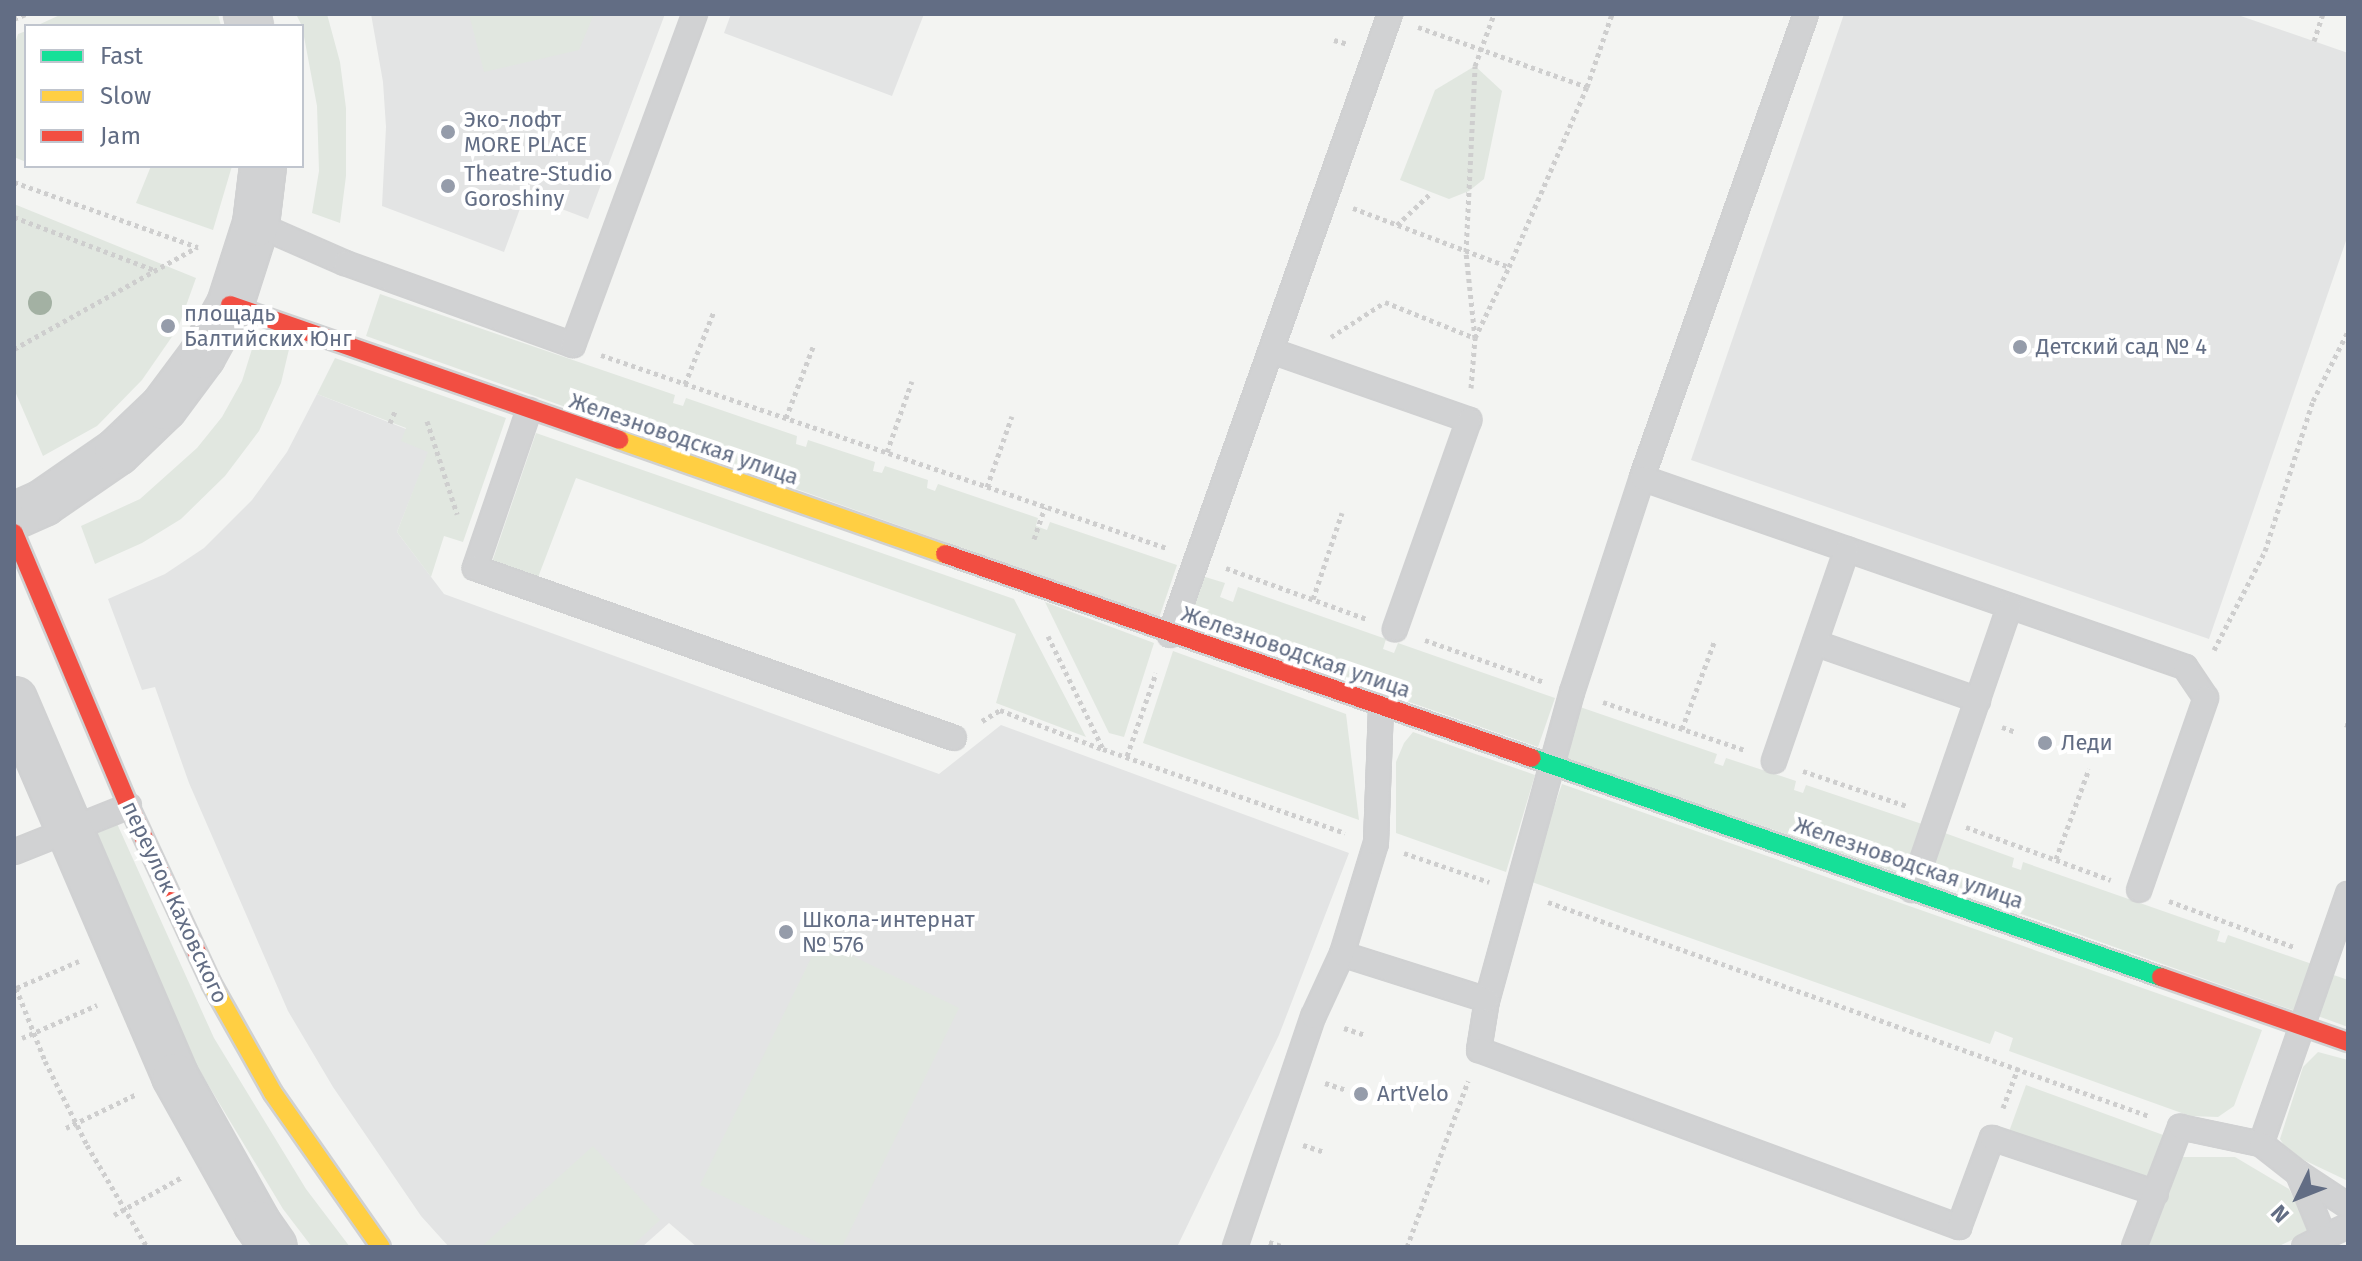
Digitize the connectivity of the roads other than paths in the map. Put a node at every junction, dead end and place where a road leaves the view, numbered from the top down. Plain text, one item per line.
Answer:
1 (695, 14) edge
2 (1806, 14) edge
3 (1390, 16) edge
4 (263, 168) edge
5 (256, 224) junction
6 (230, 305) junction
7 (1272, 351) junction
8 (529, 410) junction
9 (1642, 478) junction
10 (14, 516) edge
11 (14, 533) edge
12 (1847, 549) junction
13 (2010, 606) junction
14 (1395, 629) road end
15 (1170, 635) junction
16 (1815, 643) junction
17 (14, 700) edge
18 (1978, 700) junction
19 (1381, 705) junction
20 (954, 738) road end
21 (1774, 761) road end
22 (1551, 764) junction
23 (129, 806) junction
24 (70, 831) junction
25 (14, 852) edge
26 (1912, 890) junction
27 (2139, 890) road end
28 (2348, 894) edge
29 (1342, 954) junction
30 (1487, 1000) junction
31 (2301, 1025) junction
32 (2348, 1042) edge
33 (2261, 1144) junction
34 (2298, 1173) junction
35 (2156, 1193) junction
36 (2348, 1206) edge
37 (2348, 1226) edge
38 (2324, 1237) junction
39 (274, 1247) edge
40 (381, 1247) edge
41 (1235, 1247) edge
42 (2134, 1247) edge
43 (2304, 1247) edge

1 - 5 lane
2 - 9 lane
3 - 7 lane
4 - 5 street
5 - 6 street
6 - 8 street, Железноводская улица
6 - 10 street
7 - 14 lane
7 - 15 lane
8 - 15 street, Железноводская улица
8 - 20 lane
9 - 12 lane
9 - 22 lane
11 - 23 street, переулок Каховского
12 - 13 lane
12 - 16 lane
13 - 18 lane
13 - 27 lane
15 - 19 street, Железноводская улица
16 - 18 lane
16 - 21 lane
17 - 24 street
18 - 26 lane
19 - 22 street, Железноводская улица
19 - 29 lane
22 - 26 street, Железноводская улица
22 - 30 lane
23 - 24 lane
23 - 40 street, переулок Каховского
24 - 25 lane
24 - 39 street
26 - 31 street, Железноводская улица
28 - 31 lane
29 - 30 lane
29 - 41 lane
30 - 35 lane
31 - 32 street, Железноводская улица
31 - 33 lane
33 - 34 lane
33 - 35 lane
34 - 36 lane
34 - 38 lane
35 - 42 lane
37 - 38 lane
38 - 43 lane

